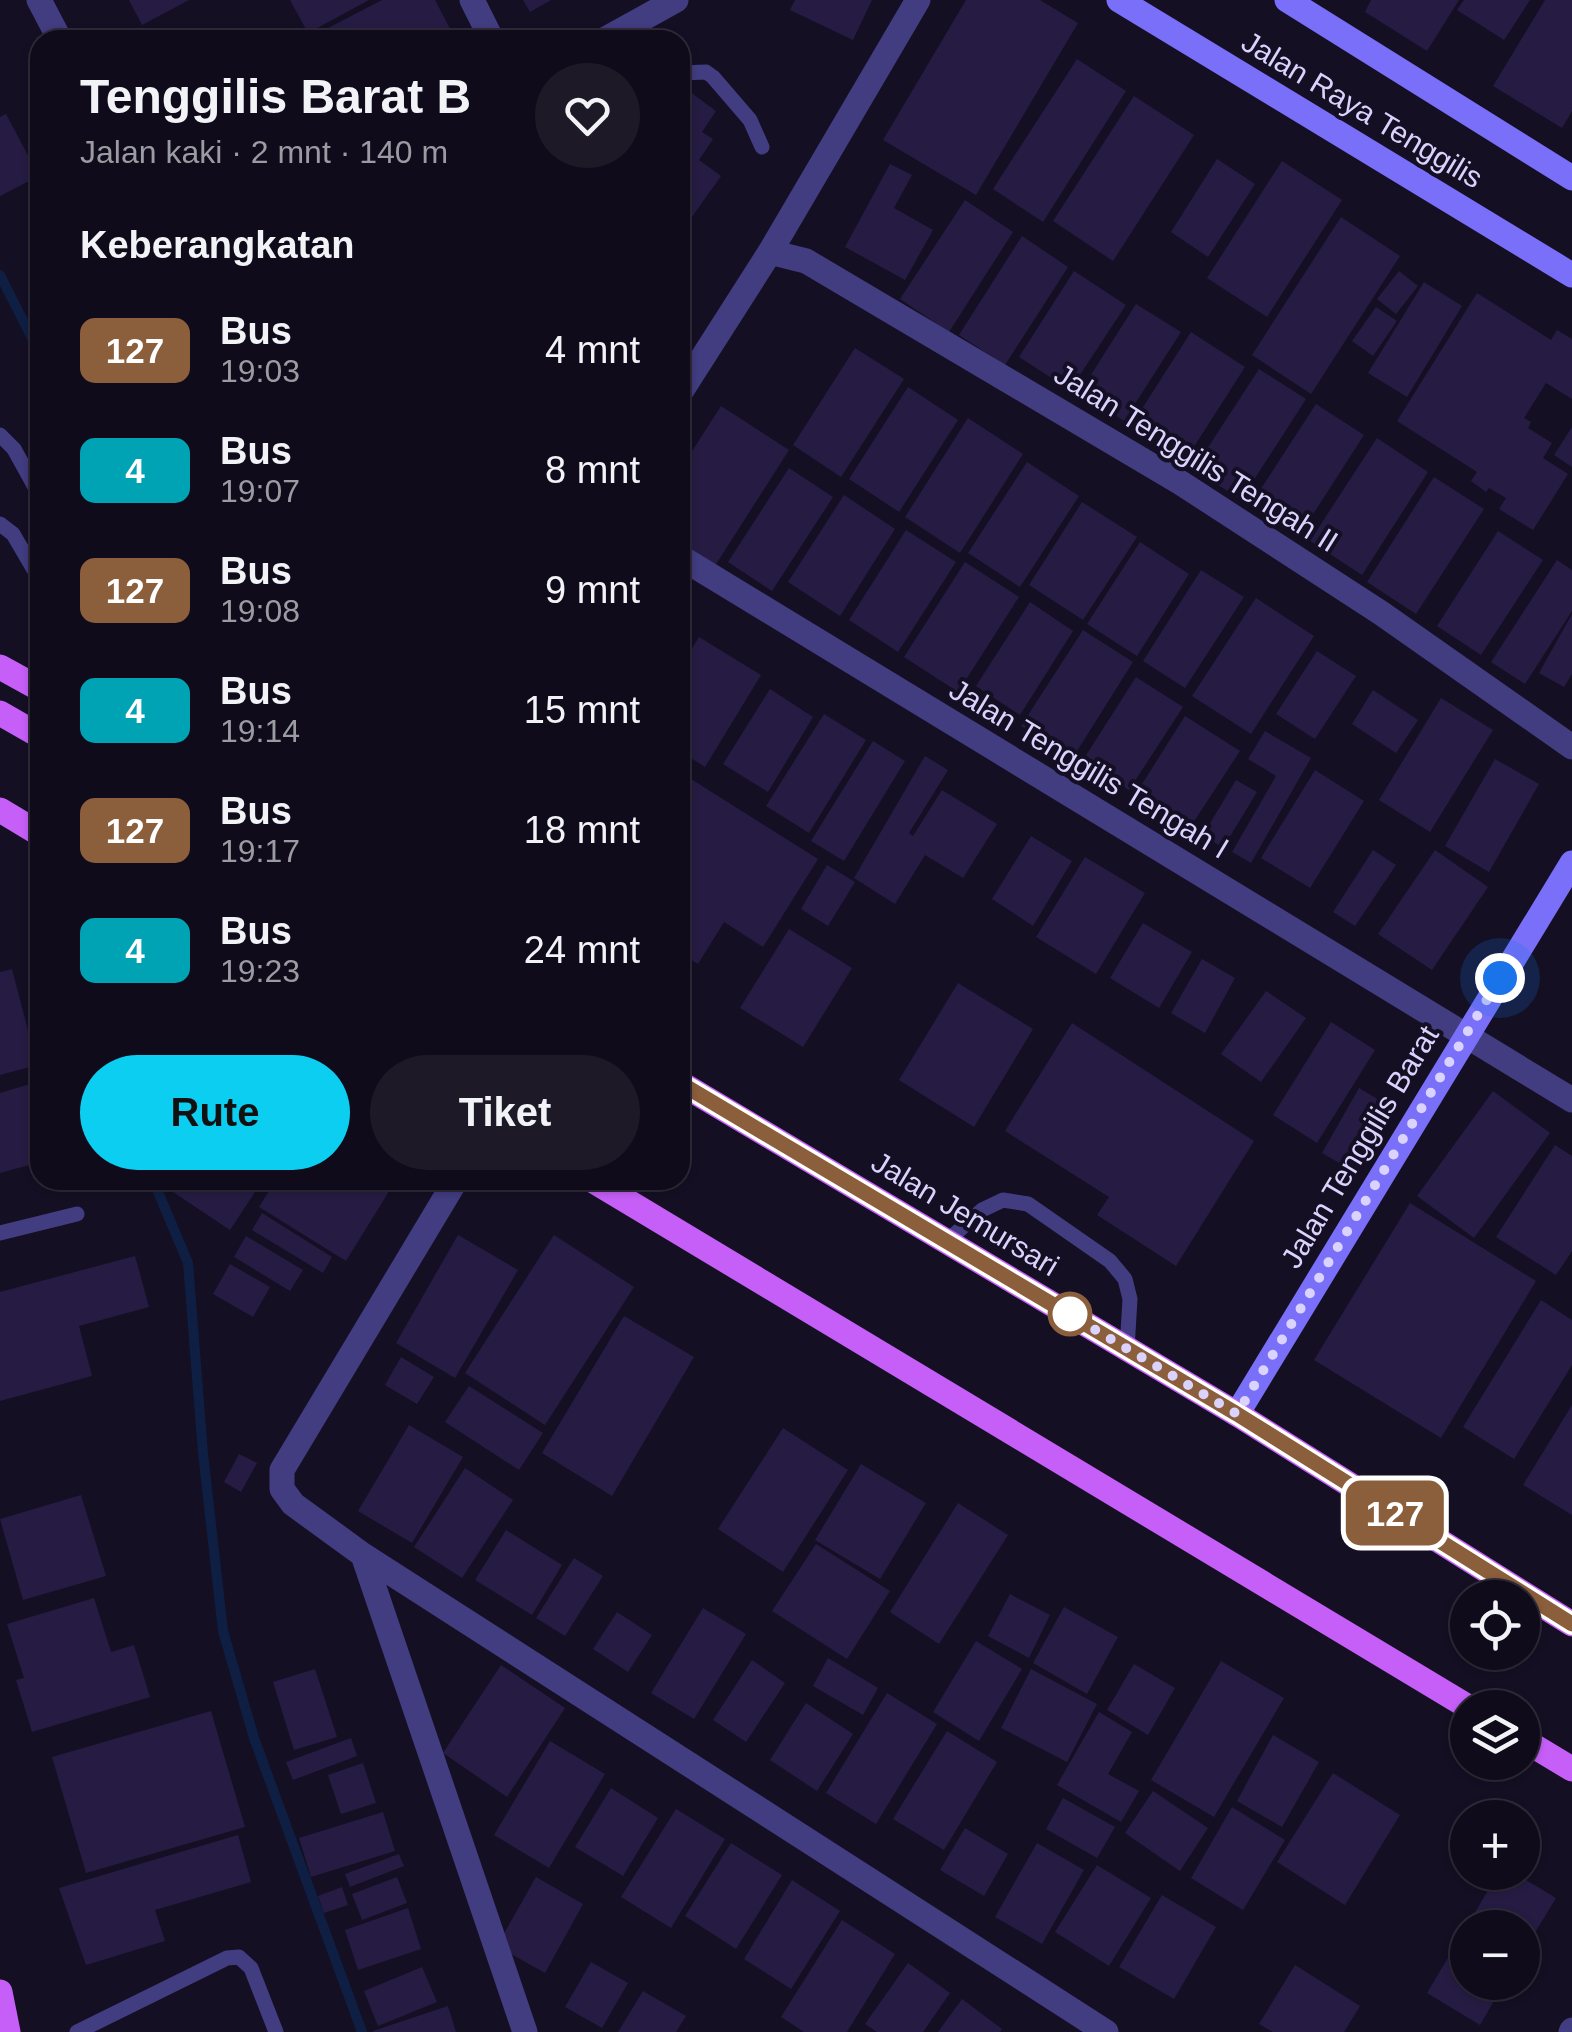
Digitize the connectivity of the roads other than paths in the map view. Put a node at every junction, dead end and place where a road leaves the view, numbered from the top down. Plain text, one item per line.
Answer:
1 (39, 0) edge
2 (472, 0) edge
3 (676, 0) edge
4 (918, 0) edge
5 (1119, 0) edge
6 (1287, 0) edge
7 (55, 30) edge
8 (487, 30) edge
9 (622, 30) edge
10 (690, 70) edge
11 (762, 147) dead end
12 (1572, 178) edge
13 (770, 252) junction
14 (1572, 276) edge
15 (690, 377) edge
16 (0, 436) edge
17 (30, 478) edge
18 (0, 524) edge
19 (30, 562) edge
20 (690, 563) edge
21 (0, 667) edge
22 (30, 684) edge
23 (0, 714) edge
24 (30, 730) edge
25 (1572, 747) edge
26 (0, 810) edge
27 (30, 828) edge
28 (1572, 863) edge
29 (1464, 1036) junction
30 (690, 1089) edge
31 (1572, 1100) edge
32 (450, 1190) edge
33 (609, 1190) edge
34 (77, 1214) dead end
35 (0, 1232) edge
36 (947, 1241) junction
37 (1128, 1349) junction
38 (1237, 1414) junction
39 (364, 1555) junction
40 (1572, 1624) edge
41 (1450, 1696) edge
42 (1540, 1750) edge
43 (1572, 1769) edge
44 (0, 1992) edge
45 (106, 2025) edge
46 (7, 2031) edge
47 (77, 2032) edge
48 (276, 2032) edge
49 (525, 2032) edge
50 (1106, 2032) edge

1 - 7 street
2 - 8 street
3 - 9 street
4 - 13 street
5 - 14 main road, Jalan Raya Tenggilis
6 - 12 main road, Jalan Raya Tenggilis
10 - 11 lane
13 - 15 street
13 - 25 street, Jalan Tenggilis Tengah II
16 - 17 lane
18 - 19 lane
20 - 29 street, Jalan Tenggilis Tengah I
21 - 22 main road
23 - 24 main road
26 - 27 main road
28 - 29 main road, Jalan Tenggilis Barat
29 - 31 street, Jalan Tenggilis Tengah I
29 - 38 main road, Jalan Tenggilis Barat
30 - 36 main road, Jalan Jemursari
32 - 39 street
33 - 41 main road
34 - 35 lane
36 - 37 main road, Jalan Jemursari
36 - 37 lane
37 - 38 main road, Jalan Jemursari
38 - 40 main road, Jalan Jemursari
39 - 49 street
39 - 50 street
42 - 43 main road
44 - 46 main road
45 - 47 lane
45 - 48 lane

